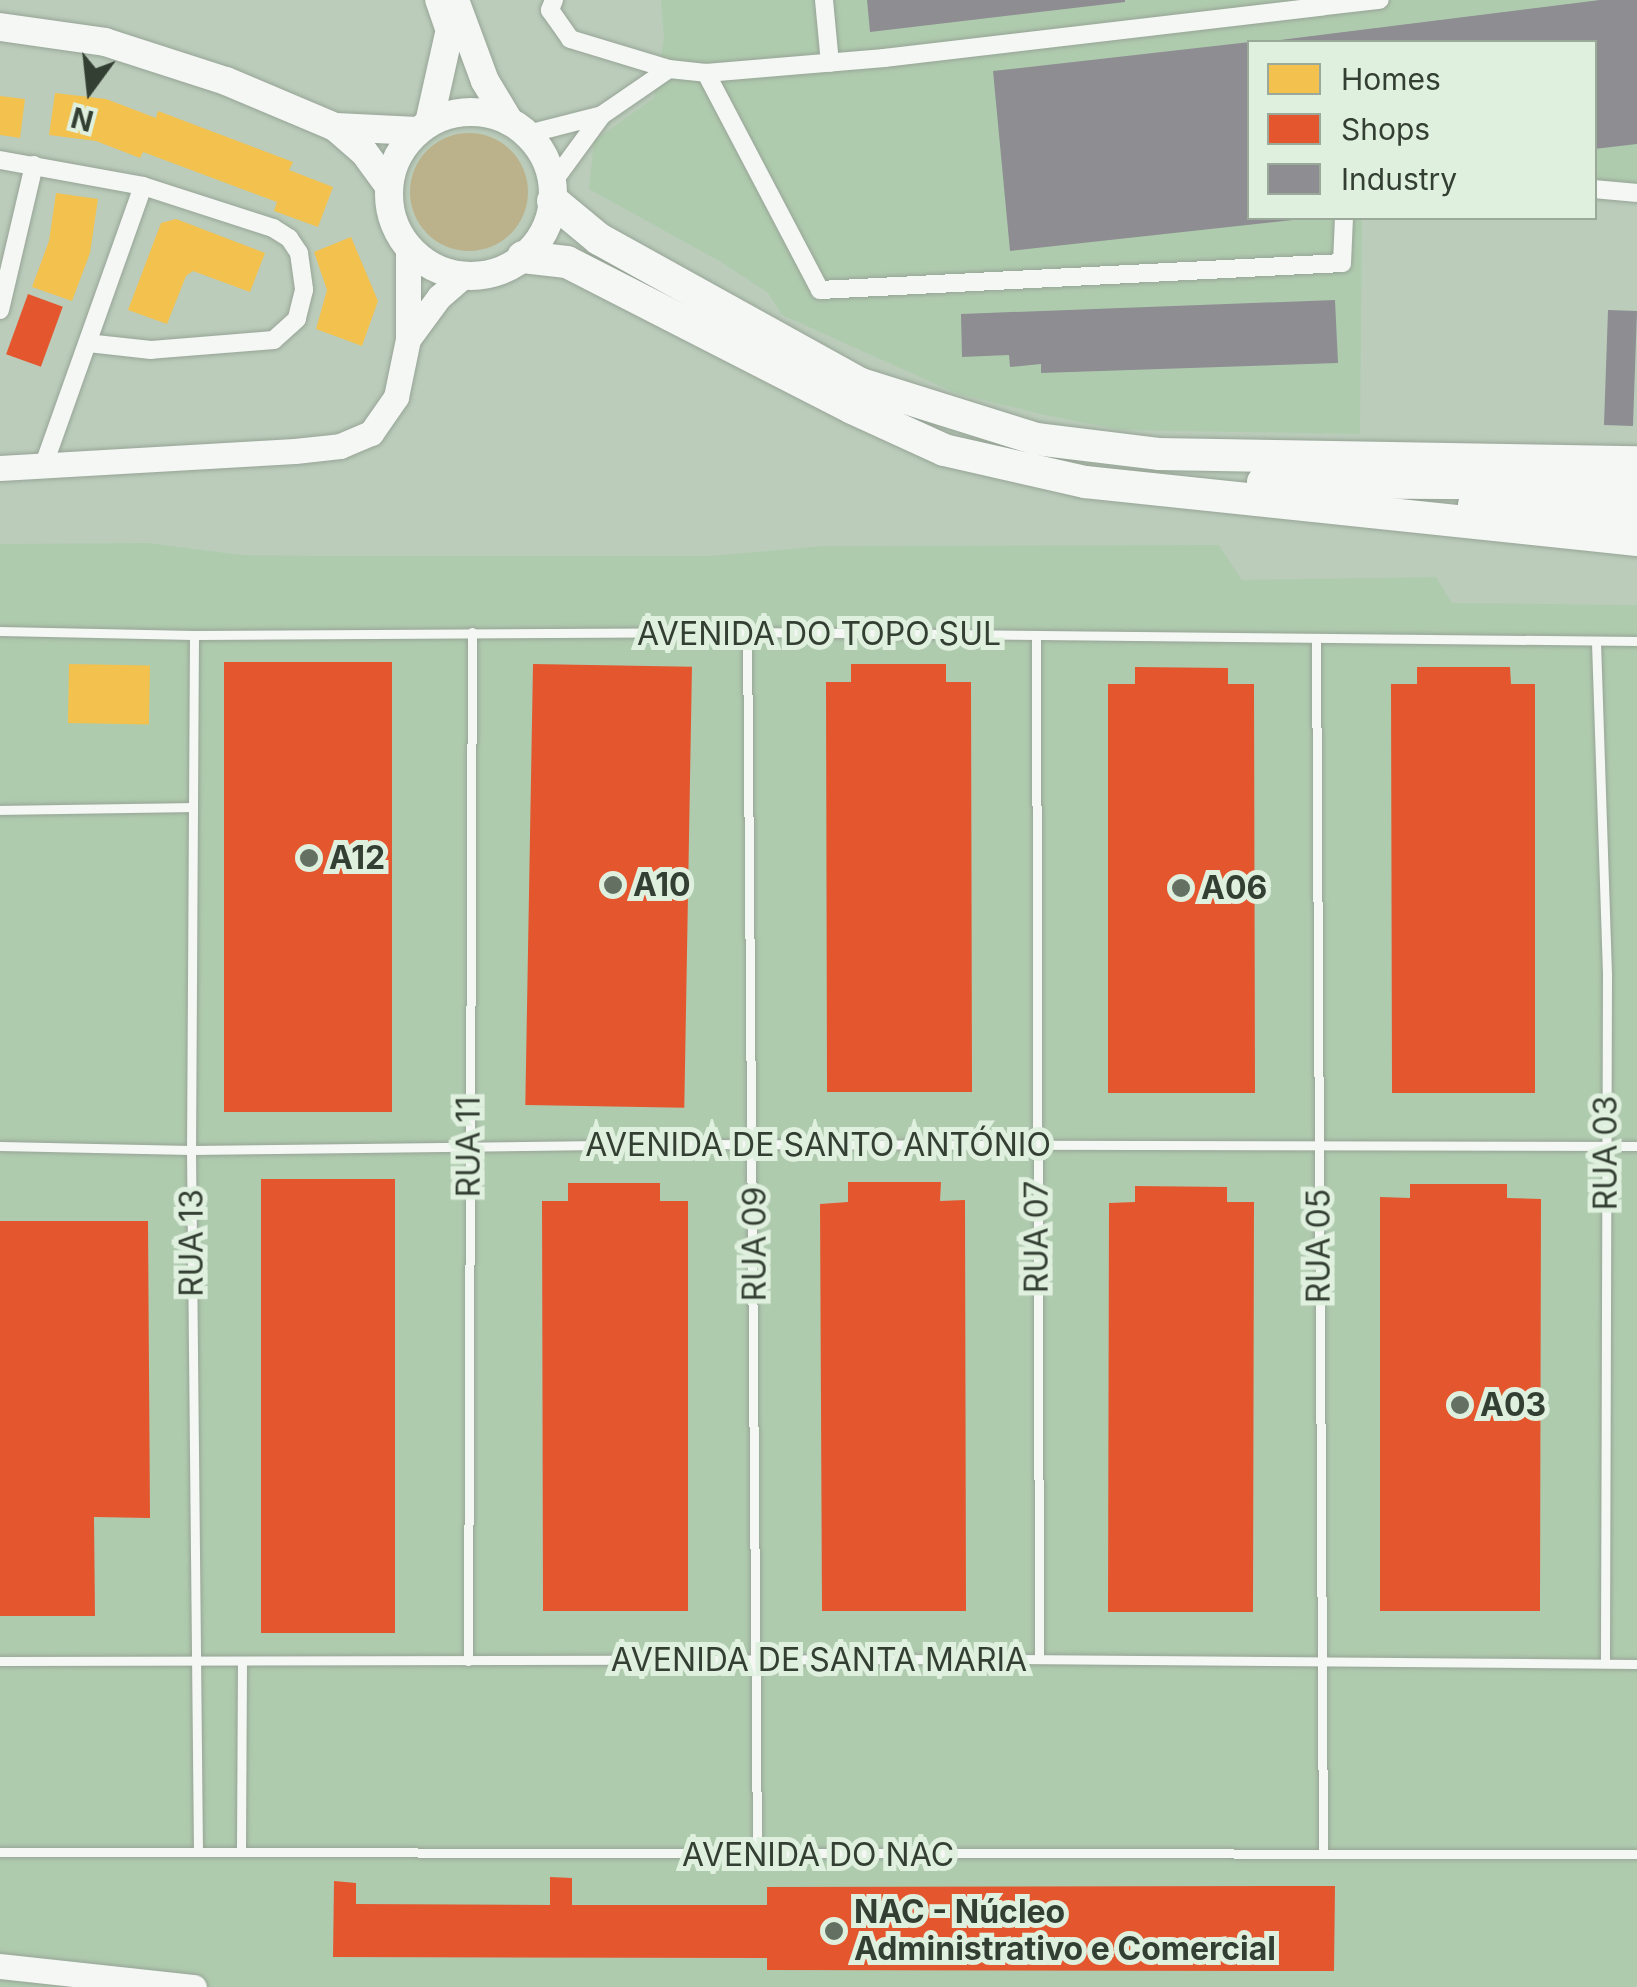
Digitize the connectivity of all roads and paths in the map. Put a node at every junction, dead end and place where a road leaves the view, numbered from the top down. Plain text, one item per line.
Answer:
1 (554, 0) edge
2 (824, 0) edge
3 (1380, 0) edge
4 (454, 2) edge
5 (0, 27) edge
6 (458, 40) junction
7 (830, 63) junction
8 (670, 69) junction
9 (706, 72) junction
10 (602, 115) junction
11 (335, 127) junction
12 (423, 127) junction
13 (519, 128) junction
14 (0, 160) edge
15 (34, 165) junction
16 (143, 186) junction
17 (389, 186) junction
18 (1597, 189) edge
19 (553, 192) junction
20 (1637, 193) edge
21 (1344, 220) edge
22 (408, 246) junction
23 (524, 258) junction
24 (463, 276) junction
25 (0, 310) edge
26 (408, 340) junction
27 (88, 343) junction
28 (852, 408) junction
29 (1637, 462) edge
30 (43, 467) junction
31 (0, 468) edge
32 (1637, 484) edge
33 (1255, 499) junction
34 (1637, 509) edge
35 (1637, 540) edge
36 (0, 631) edge
37 (472, 632) junction
38 (747, 632) junction
39 (194, 635) junction
40 (1036, 636) junction
41 (1316, 639) junction
42 (1596, 642) junction
43 (1637, 642) edge
44 (192, 807) junction
45 (0, 810) edge
46 (755, 1144) junction
47 (468, 1145) junction
48 (1036, 1145) junction
49 (1318, 1145) junction
50 (0, 1146) edge
51 (1606, 1146) junction
52 (1637, 1146) edge
53 (191, 1150) junction
54 (1039, 1660) junction
55 (0, 1662) edge
56 (194, 1662) junction
57 (468, 1662) junction
58 (758, 1662) junction
59 (242, 1663) junction
60 (1322, 1664) junction
61 (1605, 1664) junction
62 (1637, 1664) edge
63 (241, 1851) junction
64 (0, 1852) edge
65 (198, 1852) junction
66 (1323, 1853) junction
67 (1637, 1854) edge
68 (757, 1856) junction
69 (0, 1966) edge
70 (194, 1987) edge

1 - 8 street
2 - 7 street
3 - 7 street
4 - 6 main road
5 - 11 main road
6 - 12 main road
6 - 13 main road
7 - 9 street
8 - 9 street
8 - 10 street
9 - 21 street
10 - 13 street
10 - 19 street
11 - 12 main road
11 - 17 main road
12 - 13 main road
12 - 17 main road
13 - 19 main road
14 - 15 street
15 - 16 street
15 - 25 street
16 - 27 street
16 - 27 street
17 - 22 main road
18 - 20 street
19 - 23 main road
19 - 29 highway
22 - 24 main road
22 - 26 street
23 - 24 main road
23 - 28 highway
24 - 26 street
26 - 30 street
27 - 30 street
28 - 32 highway
28 - 33 highway
30 - 31 street
33 - 34 highway
33 - 35 highway
36 - 39 lane, AVENIDA DO TOPO SUL
37 - 38 lane, AVENIDA DO TOPO SUL
37 - 39 lane, AVENIDA DO TOPO SUL
37 - 47 lane, RUA 11
38 - 40 lane, AVENIDA DO TOPO SUL
38 - 46 lane, RUA 09
39 - 44 lane, RUA 13
40 - 41 lane, AVENIDA DO TOPO SUL
40 - 48 lane, RUA 07
41 - 42 lane, AVENIDA DO TOPO SUL
41 - 49 lane, RUA 05
42 - 43 lane, AVENIDA DO TOPO SUL
42 - 51 lane, RUA 03
44 - 45 lane
44 - 53 lane, RUA 13
46 - 47 lane, AVENIDA DE SANTO ANTÓNIO
46 - 48 lane, AVENIDA DE SANTO ANTÓNIO
46 - 58 lane, RUA 09
47 - 53 lane, AVENIDA DE SANTO ANTÓNIO
47 - 57 lane, RUA 11
48 - 49 lane, AVENIDA DE SANTO ANTÓNIO
48 - 54 lane, RUA 07
49 - 51 lane, AVENIDA DE SANTO ANTÓNIO
49 - 60 lane, RUA 05
50 - 53 lane, AVENIDA DE SANTO ANTÓNIO
51 - 52 lane, AVENIDA DE SANTO ANTÓNIO
51 - 61 lane, RUA 03
53 - 56 lane, RUA 13
54 - 58 lane, AVENIDA DE SANTA MARIA
54 - 60 lane, AVENIDA DE SANTA MARIA
55 - 56 lane, AVENIDA DE SANTA MARIA
56 - 59 lane, AVENIDA DE SANTA MARIA
56 - 65 lane, RUA 13
57 - 58 lane, AVENIDA DE SANTA MARIA
57 - 59 lane, AVENIDA DE SANTA MARIA
58 - 68 lane, RUA 09
59 - 63 lane
60 - 61 lane, AVENIDA DE SANTA MARIA
60 - 66 lane, RUA 05
61 - 62 lane, AVENIDA DE SANTA MARIA
63 - 65 lane, AVENIDA DO NAC
63 - 68 lane, AVENIDA DO NAC
64 - 65 lane, AVENIDA DO NAC
66 - 67 lane, AVENIDA DO NAC
66 - 68 lane, AVENIDA DO NAC
69 - 70 street

